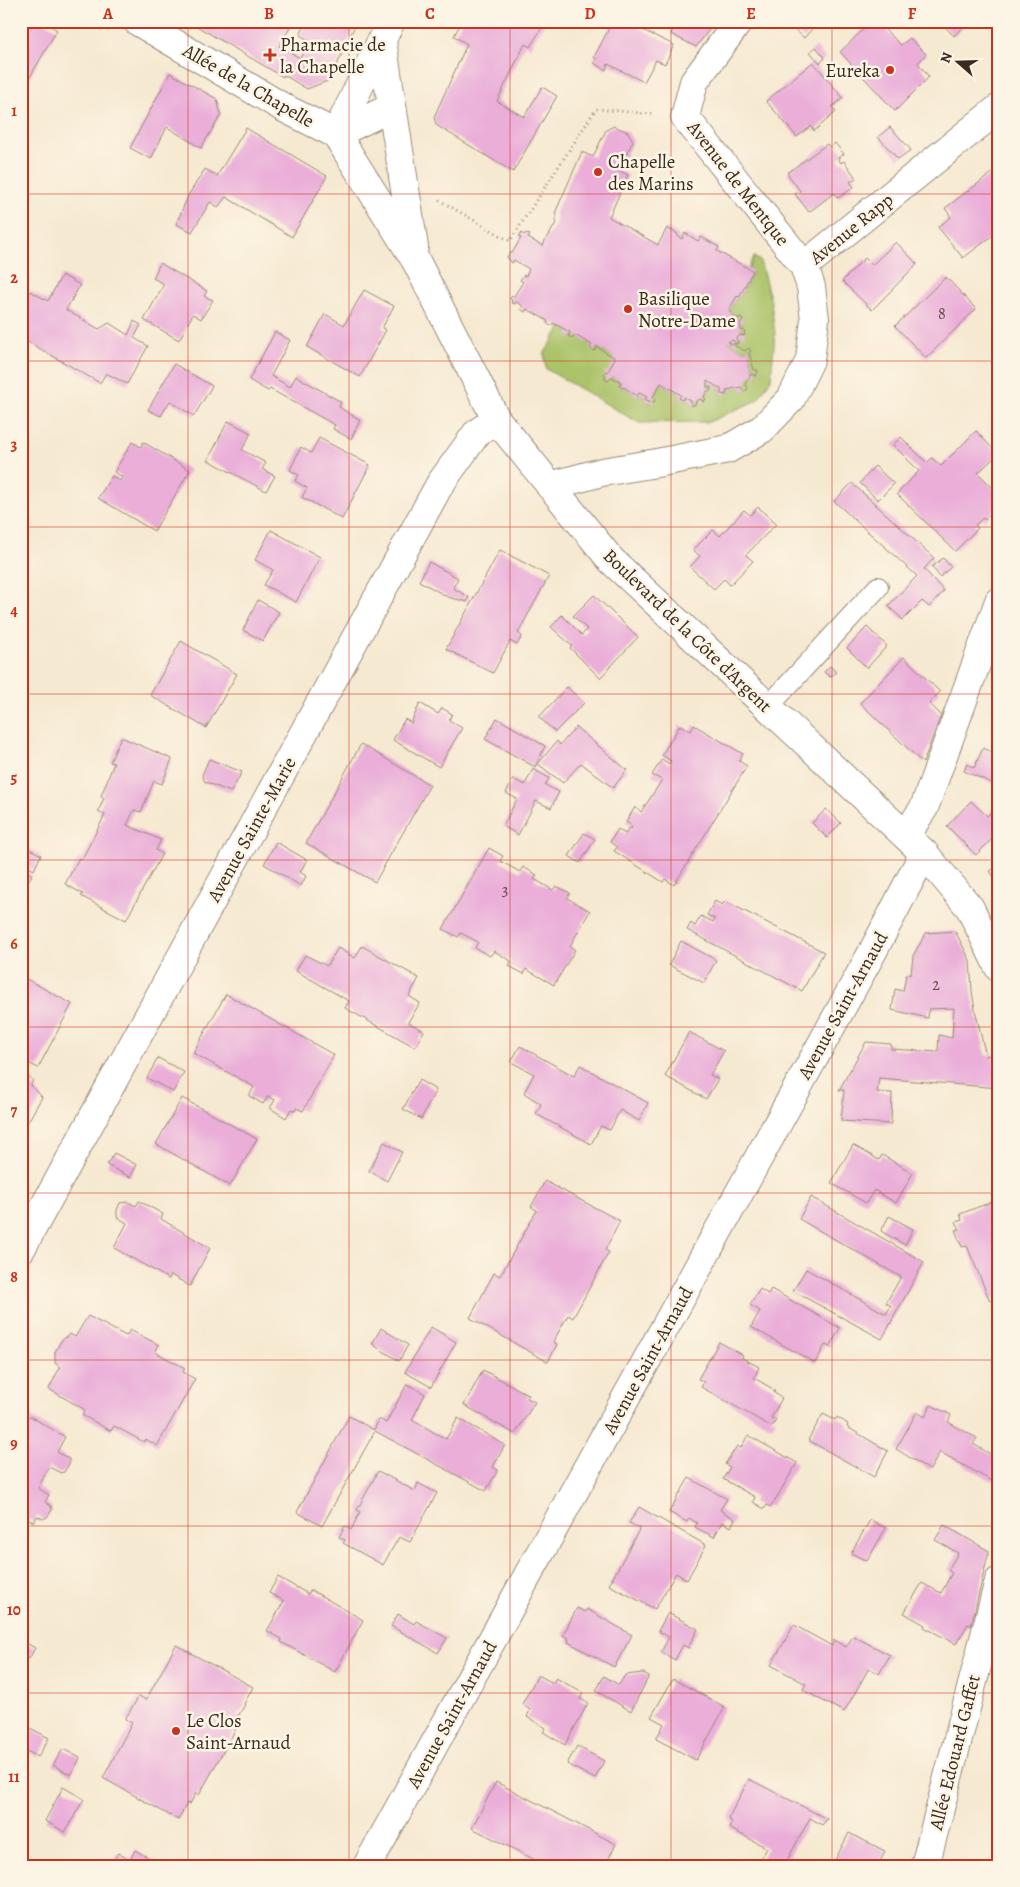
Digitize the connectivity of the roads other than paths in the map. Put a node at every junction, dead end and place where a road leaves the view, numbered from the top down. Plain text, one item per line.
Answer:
1 (137, 21) edge
2 (740, 21) edge
3 (386, 31) edge
4 (392, 107) junction
5 (999, 108) edge
6 (336, 134) junction
7 (351, 158) joint
8 (416, 261) junction
9 (804, 266) junction
10 (496, 420) junction
11 (550, 486) junction
12 (878, 587) dead end
13 (999, 602) edge
14 (768, 707) junction
15 (916, 844) junction
16 (999, 968) edge
17 (21, 1249) edge
18 (999, 1581) edge
19 (367, 1866) edge
20 (925, 1866) edge

1 - 6 street, Allée de la Chapelle
2 - 9 street, Avenue de Mentque
3 - 4 street, Boulevard de la Côte d'Argent
3 - 6 street
4 - 6 street
4 - 8 street, Boulevard de la Côte d'Argent
5 - 9 street, Avenue Rapp
6 - 7 street, Allée de la Chapelle
7 - 8 street, Boulevard de la Côte d'Argent
8 - 10 street, Boulevard de la Côte d'Argent
9 - 11 street, Avenue Rapp
10 - 11 street, Boulevard de la Côte d'Argent
10 - 17 street, Avenue Sainte-Marie
11 - 14 street, Boulevard de la Côte d'Argent
12 - 14 lane
13 - 15 street, Avenue Saint-Arnaud
14 - 15 street, Boulevard de la Côte d'Argent
15 - 16 street, Boulevard de la Côte d'Argent
15 - 19 street, Avenue Saint-Arnaud
18 - 20 street, Allée Edouard Gaffet

